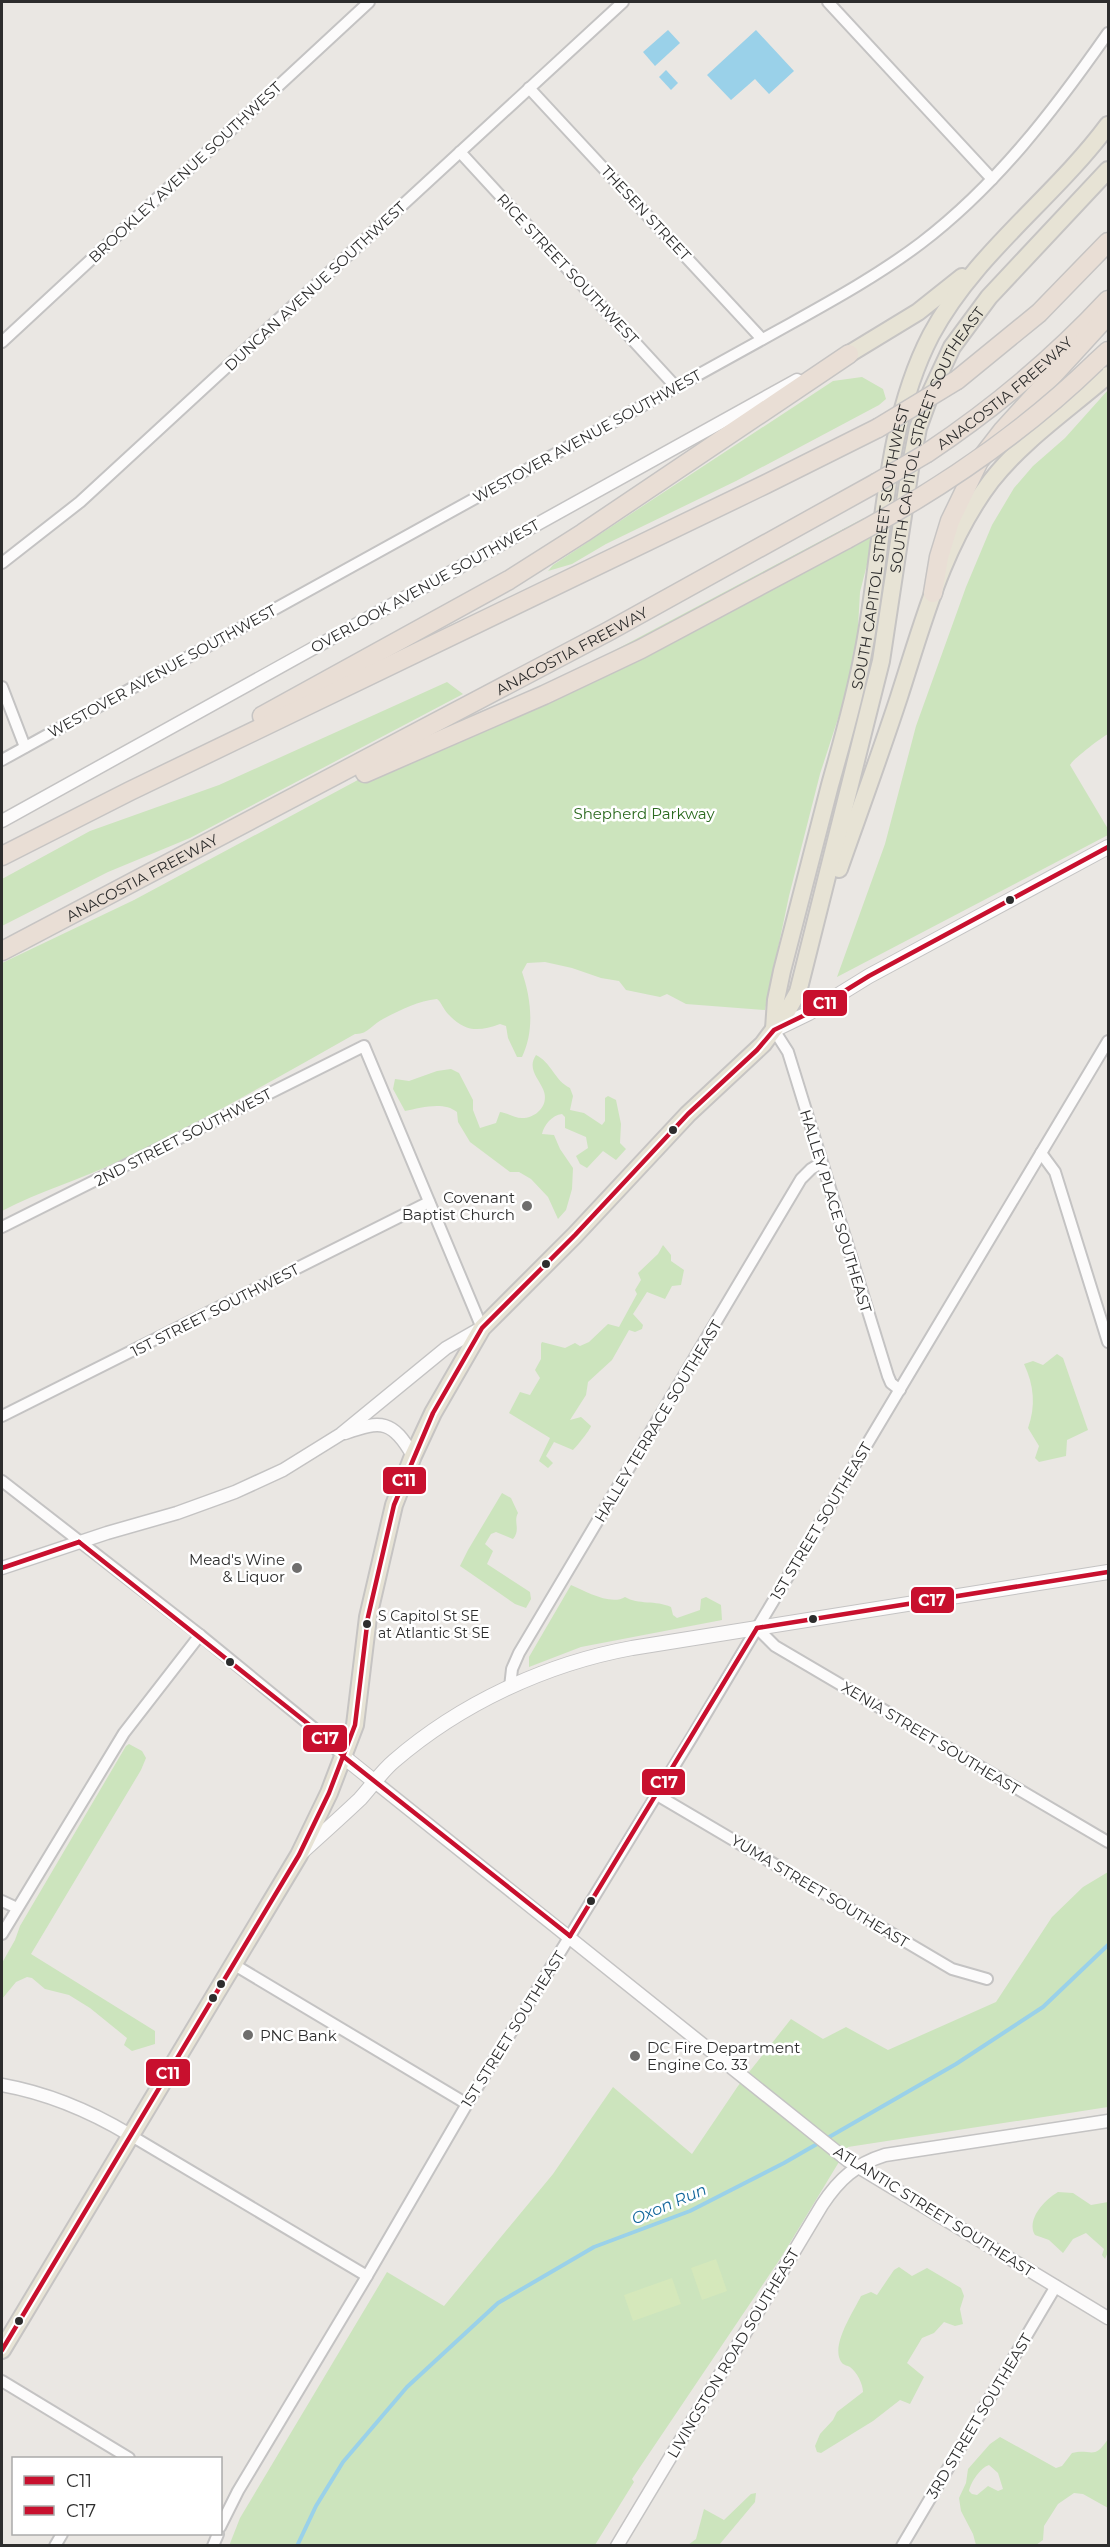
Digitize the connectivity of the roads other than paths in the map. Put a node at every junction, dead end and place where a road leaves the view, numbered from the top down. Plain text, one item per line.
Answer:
1 (369, 2) edge
2 (623, 2) edge
3 (828, 2) edge
4 (1108, 33) edge
5 (529, 88) junction
6 (1108, 125) edge
7 (460, 152) junction
8 (1108, 170) edge
9 (992, 179) junction
10 (1011, 231) junction
11 (1108, 242) edge
12 (1108, 300) edge
13 (1108, 315) edge
14 (762, 339) junction
15 (2, 342) edge
16 (849, 354) junction
17 (1104, 362) edge
18 (676, 387) junction
19 (2, 563) edge
20 (933, 593) junction
21 (2, 687) edge
22 (25, 747) junction
23 (209, 754) junction
24 (2, 760) edge
25 (2, 821) edge
26 (226, 833) junction
27 (1108, 847) edge
28 (2, 856) edge
29 (817, 919) junction
30 (2, 951) edge
31 (774, 1030) junction
32 (1108, 1041) edge
33 (1041, 1154) junction
34 (821, 1163) junction
35 (429, 1202) junction
36 (2, 1227) edge
37 (482, 1328) junction
38 (1108, 1342) edge
39 (900, 1390) junction
40 (2, 1416) edge
41 (341, 1434) junction
42 (413, 1456) junction
43 (2, 1481) edge
44 (80, 1542) junction
45 (2, 1568) edge
46 (1108, 1572) edge
47 (757, 1628) junction
48 (200, 1635) junction
49 (510, 1687) junction
50 (344, 1757) junction
51 (375, 1782) junction
52 (657, 1795) junction
53 (1108, 1842) edge
54 (298, 1855) junction
55 (2, 1901) edge
56 (17, 1908) junction
57 (2, 1934) edge
58 (570, 1936) junction
59 (233, 1964) junction
60 (987, 1979) dead end
61 (2, 2085) edge
62 (467, 2104) junction
63 (1108, 2121) edge
64 (130, 2135) junction
65 (857, 2166) junction
66 (367, 2276) junction
67 (1056, 2286) junction
68 (1108, 2318) edge
69 (2, 2350) edge
70 (2, 2381) edge
71 (110, 2454) edge
72 (223, 2515) edge
73 (617, 2546) edge
74 (902, 2546) edge

1 - 15 street, BROOKLEY AVENUE SOUTHWEST
2 - 5 street, DUNCAN AVENUE SOUTHWEST
3 - 9 street
4 - 9 street, WESTOVER AVENUE SOUTHWEST
5 - 7 street, DUNCAN AVENUE SOUTHWEST
5 - 14 street, THESEN STREET
6 - 10 main road, SOUTH CAPITOL STREET SOUTHWEST
7 - 18 street, RICE STREET SOUTHWEST
7 - 19 street, DUNCAN AVENUE SOUTHWEST
8 - 29 main road, SOUTH CAPITOL STREET SOUTHEAST
9 - 14 street, WESTOVER AVENUE SOUTHWEST
10 - 16 main road
10 - 31 main road, SOUTH CAPITOL STREET SOUTHWEST
11 - 23 highway, bridge
12 - 26 highway, ANACOSTIA FREEWAY, bridge
13 - 20 highway
14 - 18 street, WESTOVER AVENUE SOUTHWEST
16 - 23 highway
16 - 25 street, OVERLOOK AVENUE SOUTHWEST
17 - 20 main road
17 - 26 highway, bridge
18 - 22 street, WESTOVER AVENUE SOUTHWEST
20 - 29 main road
21 - 22 street
22 - 24 street, WESTOVER AVENUE SOUTHWEST
23 - 28 highway
26 - 30 highway, ANACOSTIA FREEWAY
27 - 31 main road
29 - 31 main road, SOUTH CAPITOL STREET SOUTHEAST
31 - 34 street, HALLEY PLACE SOUTHEAST
31 - 37 main road, SOUTH CAPITOL STREET SOUTHEAST
32 - 33 street, 1ST STREET SOUTHEAST
33 - 38 street
33 - 39 street, 1ST STREET SOUTHEAST
34 - 39 street, HALLEY PLACE SOUTHEAST
34 - 49 street, HALLEY TERRACE SOUTHEAST
35 - 36 street, 2ND STREET SOUTHWEST
35 - 37 street
35 - 40 street, 1ST STREET SOUTHWEST
37 - 41 street
37 - 42 main road, SOUTH CAPITOL STREET SOUTHEAST
39 - 47 street, 1ST STREET SOUTHEAST
41 - 42 street
41 - 44 street
42 - 50 main road, SOUTH CAPITOL STREET SOUTHEAST
43 - 44 street
44 - 45 street
44 - 48 street
46 - 47 main road
47 - 49 main road
47 - 52 street, 1ST STREET SOUTHEAST
47 - 53 street, XENIA STREET SOUTHEAST
48 - 50 street
48 - 56 street
49 - 51 main road
50 - 51 main road, ATLANTIC STREET SOUTHEAST
50 - 54 main road, SOUTH CAPITOL STREET SOUTHEAST
51 - 54 main road
51 - 58 street, ATLANTIC STREET SOUTHEAST
52 - 58 street, 1ST STREET SOUTHEAST
52 - 60 street, YUMA STREET SOUTHEAST
54 - 59 main road, SOUTH CAPITOL STREET SOUTHEAST
55 - 56 street
56 - 57 street
58 - 62 street, 1ST STREET SOUTHEAST
58 - 65 street, ATLANTIC STREET SOUTHEAST
59 - 62 street
59 - 64 main road, SOUTH CAPITOL STREET SOUTHEAST
61 - 64 street
62 - 66 street, 1ST STREET SOUTHEAST
63 - 65 street
64 - 66 street
64 - 69 main road, SOUTH CAPITOL STREET SOUTHEAST
65 - 67 street, ATLANTIC STREET SOUTHEAST
65 - 73 street, LIVINGSTON ROAD SOUTHEAST
66 - 72 street, 1ST STREET SOUTHEAST
67 - 68 street, ATLANTIC STREET SOUTHEAST
67 - 74 street, 3RD STREET SOUTHEAST
70 - 71 street

